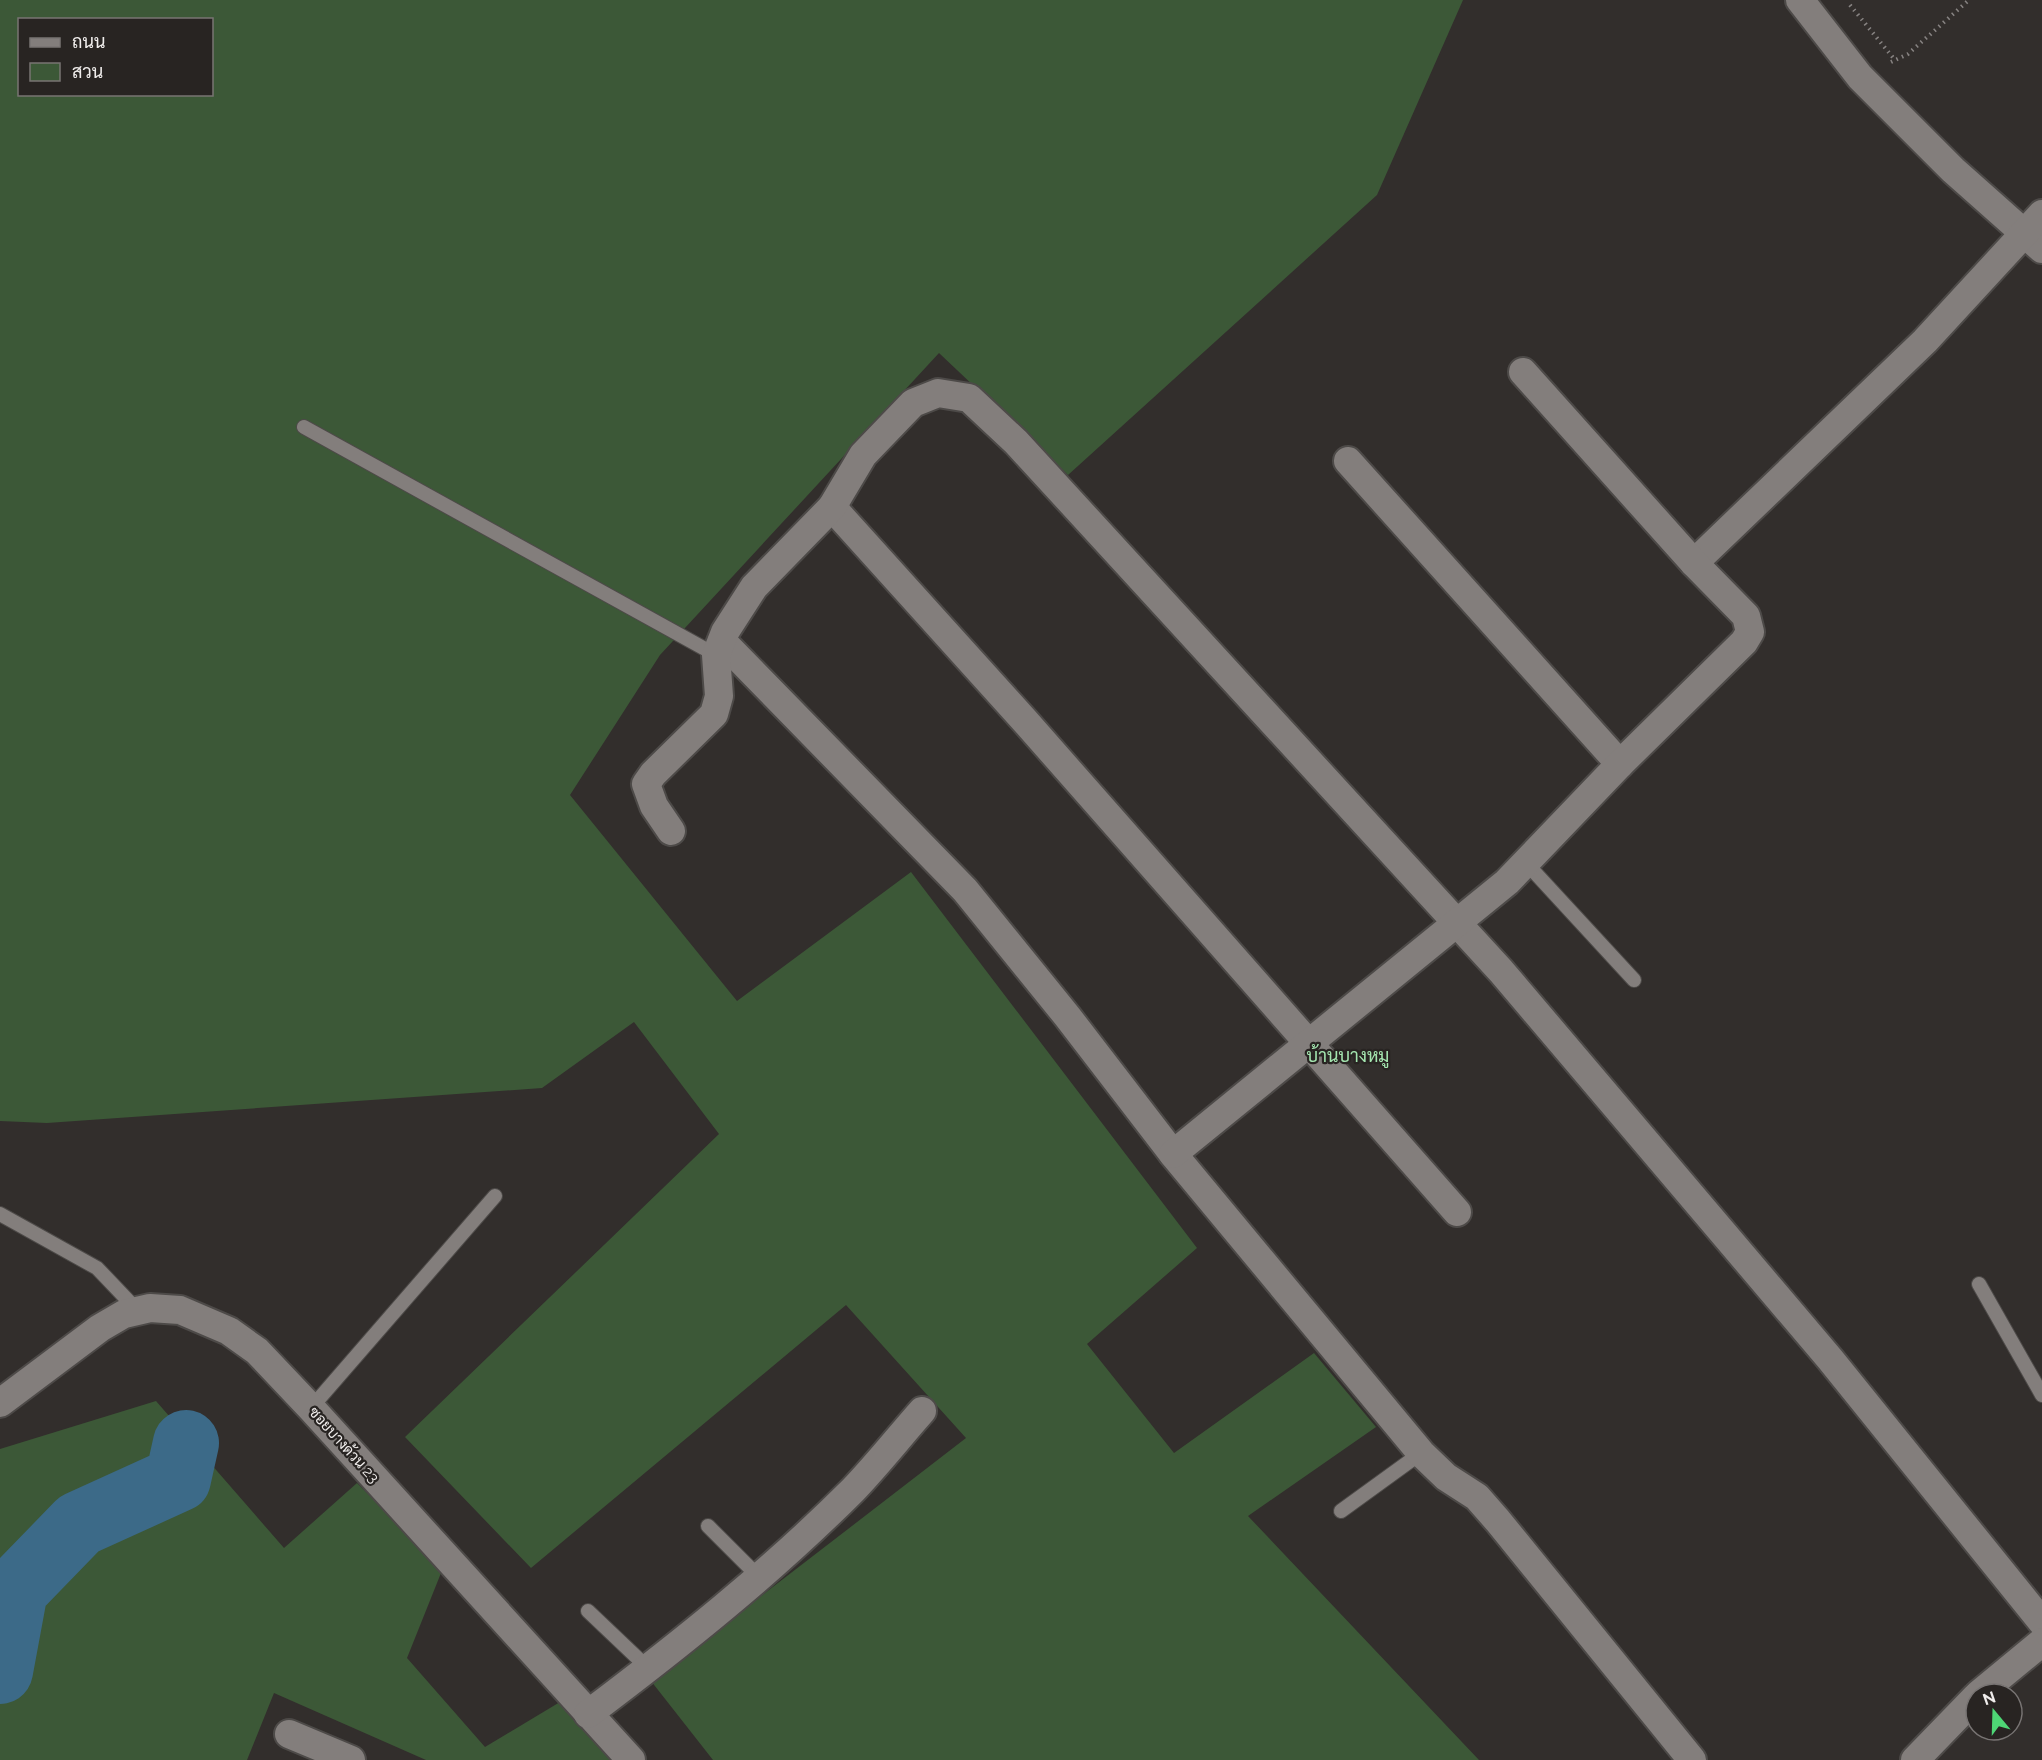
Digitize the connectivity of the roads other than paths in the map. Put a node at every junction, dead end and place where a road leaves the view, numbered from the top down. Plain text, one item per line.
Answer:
1 (1800, 0) edge
2 (2036, 232) edge
3 (1523, 372) dead end
4 (304, 427) dead end
5 (1348, 461) dead end
6 (832, 507) junction
7 (1694, 563) junction
8 (719, 648) junction
9 (1620, 764) junction
10 (671, 831) dead end
11 (1517, 873) junction
12 (1463, 920) junction
13 (1634, 980) dead end
14 (1308, 1045) junction
15 (1173, 1154) junction
16 (495, 1196) dead end
17 (1457, 1212) dead end
18 (0, 1214) edge
19 (1979, 1284) dead end
20 (138, 1311) junction
21 (2042, 1395) edge
22 (0, 1403) edge
23 (311, 1408) junction
24 (922, 1411) dead end
25 (1421, 1453) junction
26 (1341, 1512) dead end
27 (708, 1526) dead end
28 (760, 1578) junction
29 (588, 1611) dead end
30 (2042, 1622) edge
31 (2042, 1642) edge
32 (648, 1668) junction
33 (1993, 1682) edge
34 (1964, 1709) edge
35 (588, 1714) junction
36 (289, 1734) dead end
37 (351, 1760) edge
38 (631, 1760) edge
39 (1692, 1760) edge
40 (1915, 1760) edge

1 - 2 street
2 - 7 street
3 - 7 street
4 - 8 lane
5 - 9 street
6 - 8 street
6 - 12 street
6 - 14 street
7 - 9 street
8 - 10 street
8 - 15 street
9 - 11 street
11 - 12 street
11 - 13 lane
12 - 14 street
12 - 30 street
14 - 15 street
14 - 17 street
15 - 25 street
16 - 23 lane
18 - 20 lane
19 - 21 lane
20 - 22 street, ซอยบางด้วน 23
20 - 23 street, ซอยบางด้วน 23
23 - 35 street, ซอยบางด้วน 23
24 - 28 street
25 - 26 lane
25 - 39 street
27 - 28 lane
28 - 32 street
29 - 32 lane
31 - 33 street
32 - 35 street
34 - 40 street
35 - 38 street, ซอยบางด้วน 23
36 - 37 street

